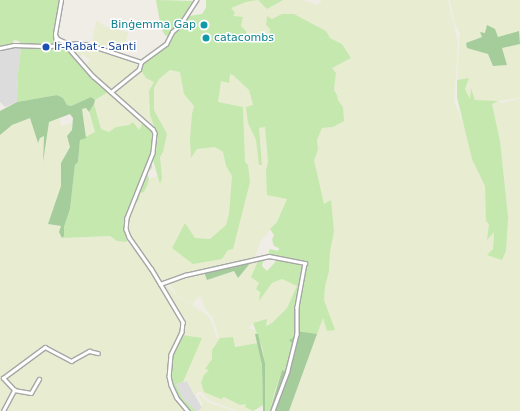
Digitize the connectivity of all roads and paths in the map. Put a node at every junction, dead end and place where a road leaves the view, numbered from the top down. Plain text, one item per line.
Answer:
1 (61, 0) edge
2 (196, 0) edge
3 (55, 34) junction
4 (66, 44) junction
5 (56, 45) junction
6 (0, 48) edge
7 (141, 62) junction
8 (111, 92) junction
9 (160, 284) junction
10 (98, 353) dead end
11 (39, 379) dead end
12 (14, 390) junction
13 (3, 411) edge
14 (188, 411) edge
15 (273, 411) edge

1 - 3 street
2 - 7 street
3 - 4 street
3 - 5 street
4 - 5 street
4 - 7 street
4 - 8 street
5 - 6 street
7 - 8 street
8 - 9 street
9 - 14 street
9 - 15 street
10 - 12 street
11 - 12 street
12 - 13 street

